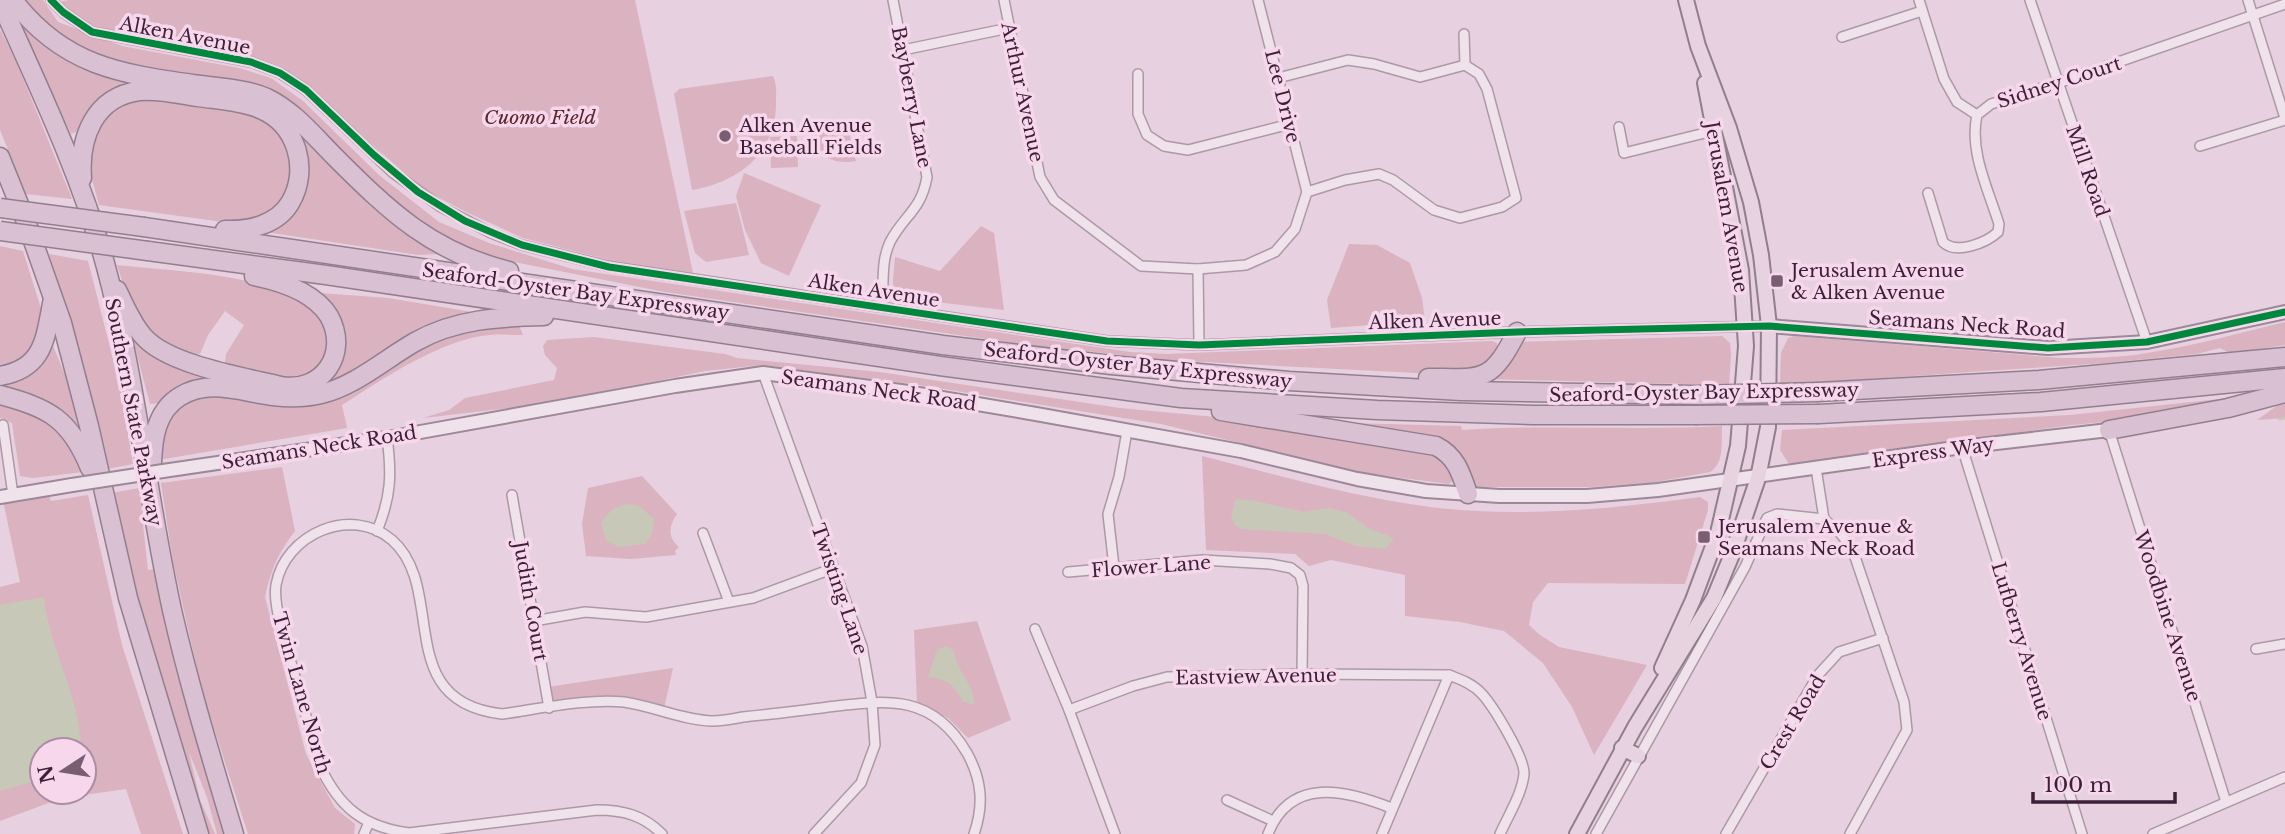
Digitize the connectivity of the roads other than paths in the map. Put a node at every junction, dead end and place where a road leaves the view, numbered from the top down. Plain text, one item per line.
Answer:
1 (13, 0) edge
2 (51, 0) edge
3 (893, 0) edge
4 (1004, 0) edge
5 (1258, 0) edge
6 (1686, 0) edge
7 (1919, 0) edge
8 (2031, 0) edge
9 (2248, 0) edge
10 (0, 1) edge
11 (2285, 4) edge
12 (1922, 11) junction
13 (2253, 16) junction
14 (1009, 28) junction
15 (1464, 34) dead end
16 (1842, 37) dead end
17 (903, 50) junction
18 (1465, 65) junction
19 (1138, 74) dead end
20 (1279, 78) junction
21 (2058, 83) junction
22 (1976, 115) junction
23 (2285, 119) edge
24 (1290, 124) junction
25 (1619, 127) dead end
26 (1722, 129) junction
27 (2200, 146) dead end
28 (0, 157) edge
29 (83, 192) junction
30 (1307, 192) junction
31 (1928, 193) dead end
32 (0, 208) edge
33 (144, 227) junction
34 (0, 231) edge
35 (148, 251) junction
36 (106, 267) junction
37 (1198, 269) junction
38 (53, 295) junction
39 (601, 295) junction
40 (881, 307) junction
41 (2285, 312) edge
42 (598, 316) junction
43 (1745, 326) junction
44 (1769, 326) junction
45 (1517, 332) junction
46 (2147, 342) junction
47 (1199, 345) junction
48 (2285, 356) edge
49 (763, 373) junction
50 (0, 376) edge
51 (2285, 378) edge
52 (1289, 381) junction
53 (2285, 393) edge
54 (0, 395) edge
55 (1181, 398) junction
56 (3, 425) dead end
57 (2109, 430) junction
58 (1128, 431) junction
59 (387, 438) junction
60 (1962, 447) junction
61 (1816, 468) junction
62 (1758, 478) junction
63 (1730, 481) junction
64 (1468, 494) junction
65 (151, 495) junction
66 (512, 495) dead end
67 (7, 496) edge
68 (1824, 519) junction
69 (377, 531) junction
70 (112, 533) junction
71 (702, 533) dead end
72 (1114, 567) junction
73 (834, 568) junction
74 (1068, 572) dead end
75 (1719, 602) junction
76 (729, 603) junction
77 (534, 621) junction
78 (1035, 629) dead end
79 (1883, 638) junction
80 (2285, 644) edge
81 (2256, 649) dead end
82 (1302, 674) junction
83 (1449, 675) junction
84 (872, 702) junction
85 (549, 708) junction
86 (1069, 710) junction
87 (1635, 727) junction
88 (1622, 748) junction
89 (1638, 755) junction
90 (2285, 777) edge
91 (1227, 800) dead end
92 (2227, 802) junction
93 (1391, 808) junction
94 (1273, 821) junction
95 (369, 822) junction
96 (200, 834) edge
97 (234, 834) edge
98 (363, 834) edge
99 (662, 834) edge
100 (814, 834) edge
101 (974, 834) edge
102 (1115, 834) edge
103 (1268, 834) edge
104 (1382, 834) edge
105 (1500, 834) edge
106 (1577, 834) edge
107 (1596, 834) edge
108 (1726, 834) edge
109 (1850, 834) edge
110 (2082, 834) edge
111 (2153, 834) edge

1 - 39 highway
2 - 40 street, Alken Avenue
3 - 17 street, Bayberry Lane
4 - 14 street, Arthur Avenue
5 - 20 street, Lee Drive
6 - 26 main road, Jerusalem Avenue
7 - 12 street
8 - 21 street, Mill Road
9 - 13 street
10 - 29 highway, Southern State Parkway
11 - 13 street, Sidney Court
12 - 16 street
12 - 22 street
13 - 21 street, Sidney Court
13 - 23 street
14 - 17 street
14 - 37 street, Arthur Avenue
15 - 18 street
17 - 40 street, Bayberry Lane
18 - 20 street
18 - 30 street
19 - 24 street
20 - 24 street, Lee Drive
21 - 22 street, Sidney Court
21 - 46 street, Mill Road
22 - 31 street, Sidney Court
23 - 27 street
24 - 30 street, Lee Drive
25 - 26 street
26 - 43 main road, Jerusalem Avenue
26 - 44 main road, Jerusalem Avenue
28 - 38 highway
29 - 33 highway
29 - 36 highway, Southern State Parkway
30 - 37 street, Arthur Avenue
32 - 33 highway, Seaford-Oyster Bay Expressway, bridge
33 - 39 highway, Seaford-Oyster Bay Expressway
34 - 35 highway, Seaford-Oyster Bay Expressway, bridge
35 - 36 highway
35 - 42 highway, Seaford-Oyster Bay Expressway
36 - 65 highway, Southern State Parkway
37 - 47 street
38 - 50 highway
38 - 70 highway
39 - 52 highway, Seaford-Oyster Bay Expressway
40 - 47 street, Alken Avenue
41 - 46 main road, Seamans Neck Road
42 - 55 highway, Seaford-Oyster Bay Expressway
42 - 65 highway
43 - 44 street, Alken Avenue
43 - 45 street, Alken Avenue
43 - 63 main road, Jerusalem Avenue
44 - 46 main road, Seamans Neck Road
44 - 62 main road, Jerusalem Avenue
45 - 47 street, Alken Avenue
45 - 52 highway
48 - 52 highway, Seaford-Oyster Bay Expressway, bridge
49 - 58 main road, Seamans Neck Road
49 - 59 main road, Seamans Neck Road
49 - 73 street, Twisting Lane
51 - 55 highway, Seaford-Oyster Bay Expressway, bridge
53 - 57 highway
54 - 70 highway
55 - 64 highway
56 - 67 street
57 - 60 main road, Express Way
57 - 92 street, Woodbine Avenue
58 - 64 main road, Seamans Neck Road
58 - 72 street
59 - 67 main road, Seamans Neck Road, bridge
59 - 69 street
60 - 61 main road, Express Way
60 - 110 street, Lufberry Avenue
61 - 62 main road, Express Way
61 - 68 street
62 - 63 main road, Seamans Neck Road
62 - 75 main road, Jerusalem Avenue
63 - 64 main road, Seamans Neck Road
63 - 87 main road, Jerusalem Avenue
65 - 97 highway, Southern State Parkway
66 - 77 street, Judith Court
68 - 75 street
68 - 79 street
69 - 85 street
69 - 95 street, Twin Lane North
70 - 96 highway
71 - 76 street
72 - 74 street, Flower Lane
72 - 82 street, Flower Lane
73 - 76 street
73 - 84 street, Twisting Lane
75 - 87 main road, Jerusalem Avenue
75 - 89 street
76 - 77 street
77 - 85 street, Judith Court
78 - 86 street
79 - 108 street, Crest Road
79 - 109 street
80 - 81 street
82 - 83 street, Eastview Avenue
82 - 86 street, Eastview Avenue
83 - 93 street
83 - 105 street
84 - 85 street
84 - 100 street, Twisting Lane
84 - 101 street
86 - 102 street
87 - 88 main road, Jerusalem Avenue
88 - 89 main road
88 - 106 main road, Jerusalem Avenue
89 - 107 street
90 - 92 street
91 - 94 street
92 - 111 street
93 - 94 street
93 - 104 street
94 - 103 street
95 - 98 street
95 - 99 street, Twin Lane North

